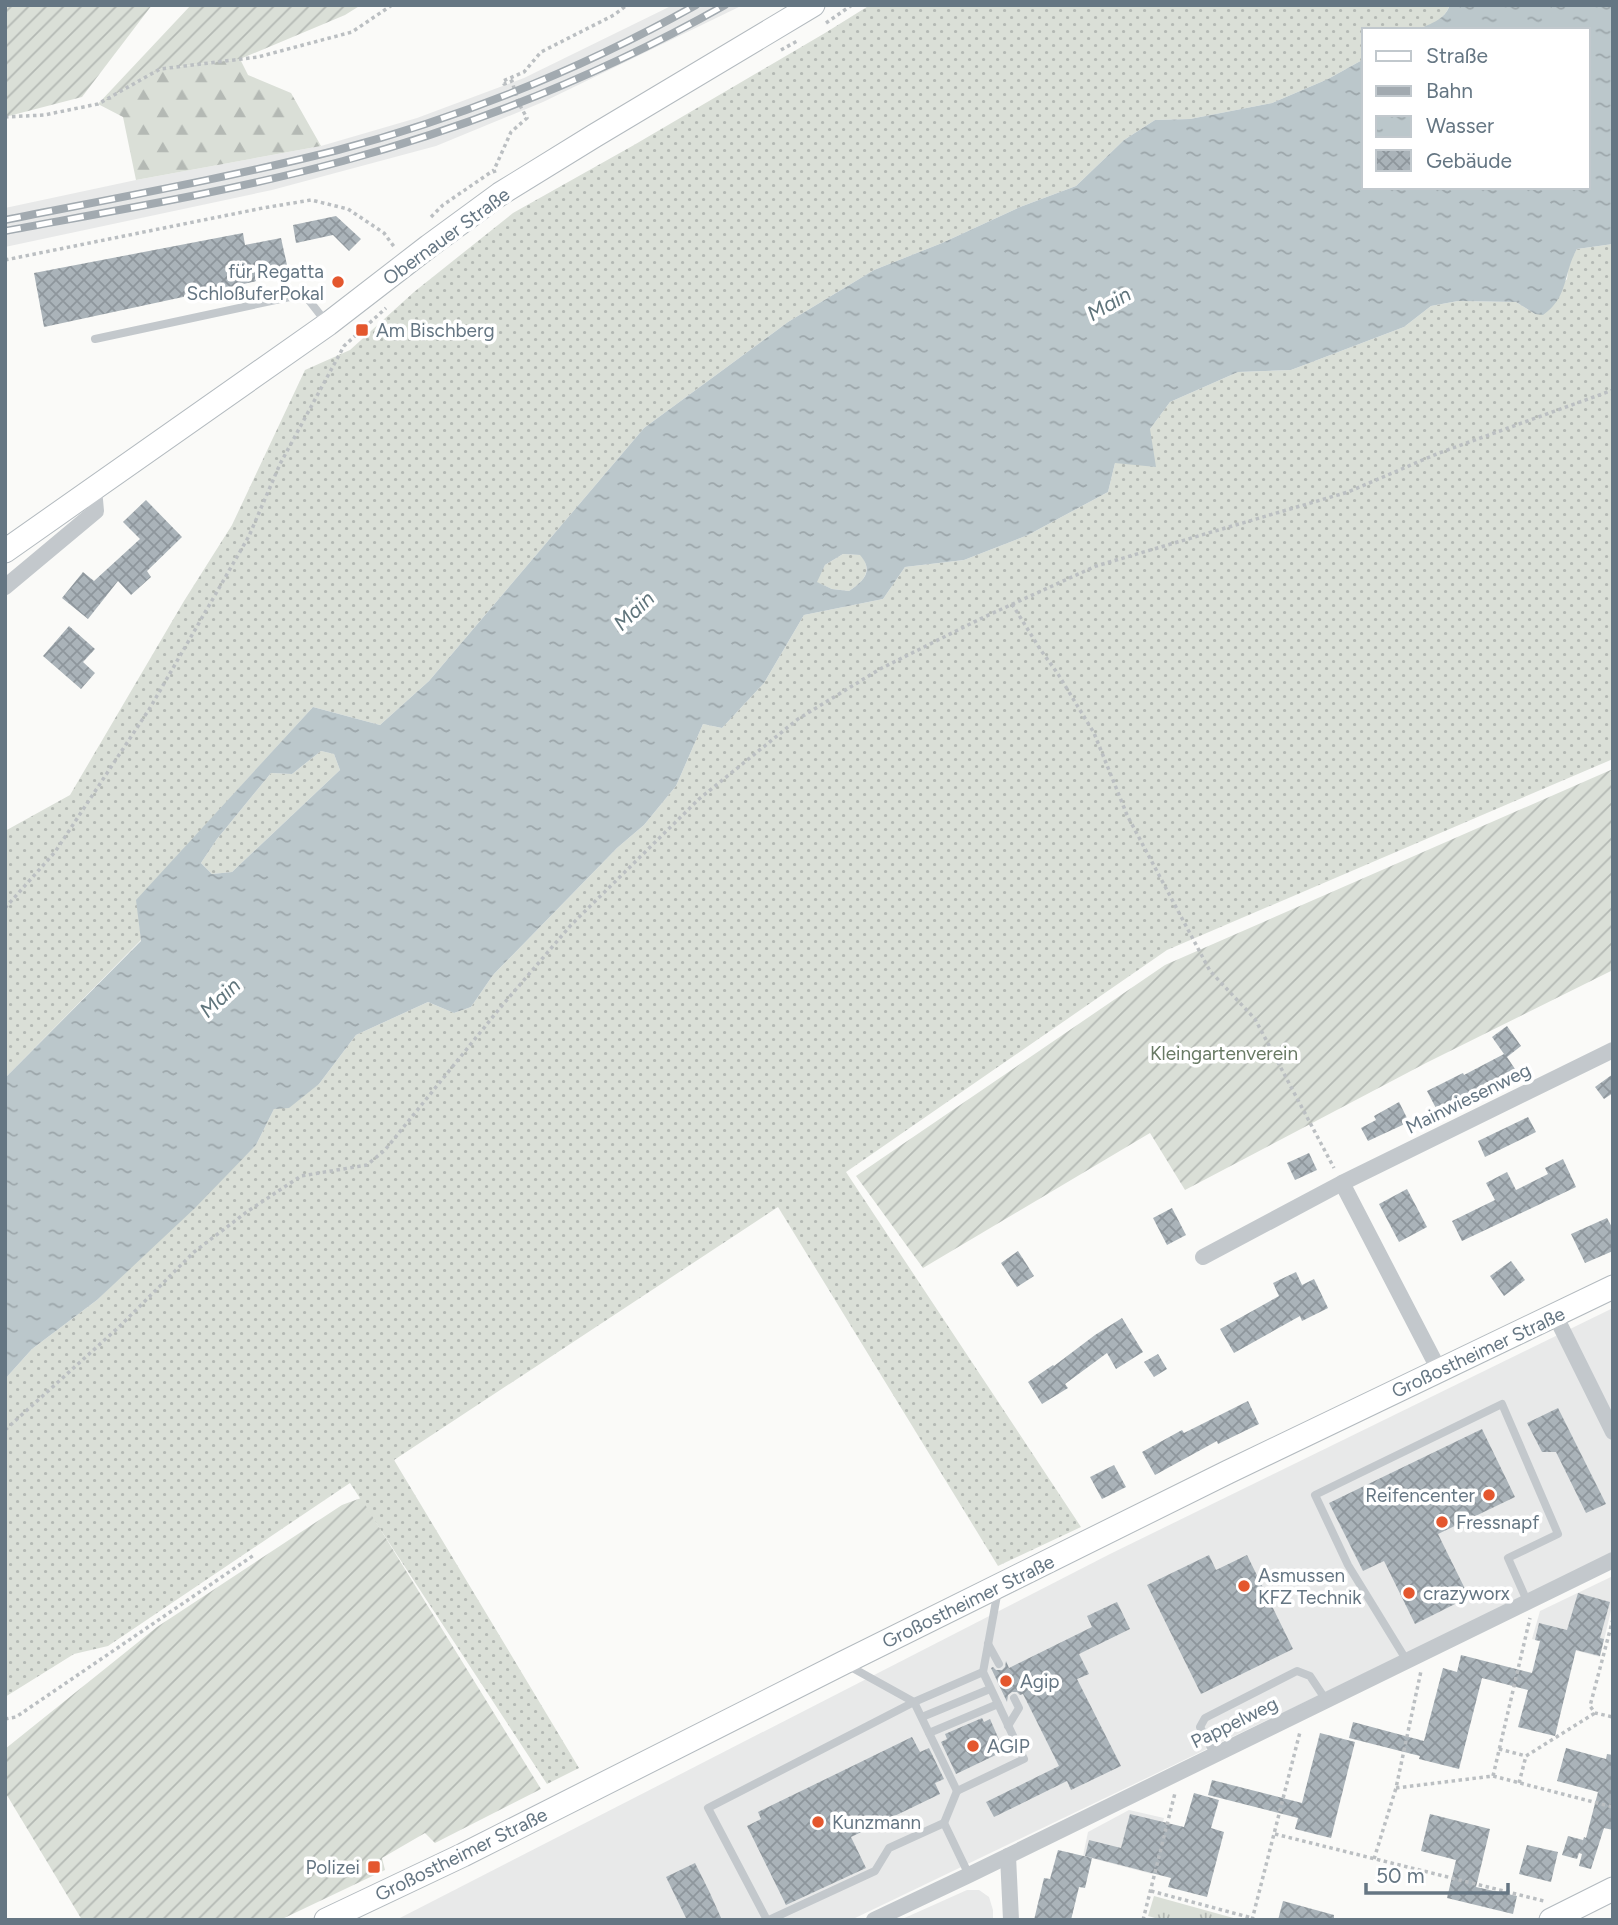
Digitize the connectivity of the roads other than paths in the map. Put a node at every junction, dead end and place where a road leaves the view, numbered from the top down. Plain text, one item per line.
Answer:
1 (813, 5) edge
2 (328, 324) junction
3 (95, 339) dead end
4 (94, 489) junction
5 (5, 551) edge
6 (5, 587) edge
7 (1613, 1050) edge
8 (1342, 1182) junction
9 (1203, 1257) dead end
10 (1613, 1287) edge
11 (1555, 1315) junction
12 (1439, 1370) junction
13 (1613, 1432) edge
14 (1613, 1560) edge
15 (998, 1587) junction
16 (1531, 1600) junction
17 (988, 1644) junction
18 (1407, 1661) junction
19 (843, 1662) junction
20 (999, 1664) dead end
21 (983, 1672) junction
22 (990, 1689) junction
23 (1014, 1698) dead end
24 (1326, 1700) junction
25 (914, 1702) junction
26 (998, 1704) junction
27 (922, 1717) junction
28 (1008, 1726) junction
29 (929, 1733) junction
30 (1215, 1755) junction
31 (957, 1791) junction
32 (944, 1824) junction
33 (1008, 1856) junction
34 (969, 1875) junction
35 (1613, 1889) edge
36 (1550, 1911) edge
37 (1587, 1912) edge
38 (334, 1918) edge
39 (768, 1920) edge
40 (874, 1920) edge
41 (1011, 1920) edge

1 - 2 main road, Obernauer Straße
2 - 3 lane
2 - 4 main road, Obernauer Straße
4 - 5 main road, Obernauer Straße
4 - 6 street
7 - 8 street, Mainwiesenweg
8 - 9 street, Mainwiesenweg
8 - 12 street
10 - 11 main road, Großostheimer Straße
11 - 12 main road, Großostheimer Straße
11 - 13 street
12 - 15 main road, Großostheimer Straße
14 - 16 street, Pappelweg
15 - 17 lane
15 - 19 main road, Großostheimer Straße
16 - 18 street, Pappelweg
16 - 18 lane
17 - 20 lane
17 - 21 lane
18 - 24 street, Pappelweg
19 - 25 lane
19 - 38 main road, Großostheimer Straße
21 - 22 lane
21 - 25 lane
22 - 26 lane
22 - 27 lane
23 - 28 lane
24 - 30 street, Pappelweg
24 - 30 lane
25 - 27 lane
25 - 39 lane
26 - 28 lane
26 - 29 lane
27 - 29 lane
28 - 31 lane
29 - 31 lane
30 - 33 street, Pappelweg
31 - 32 lane
32 - 34 lane
32 - 39 lane
33 - 34 street, Pappelweg
33 - 41 street
34 - 40 street, Pappelweg
35 - 37 main road
36 - 37 main road

